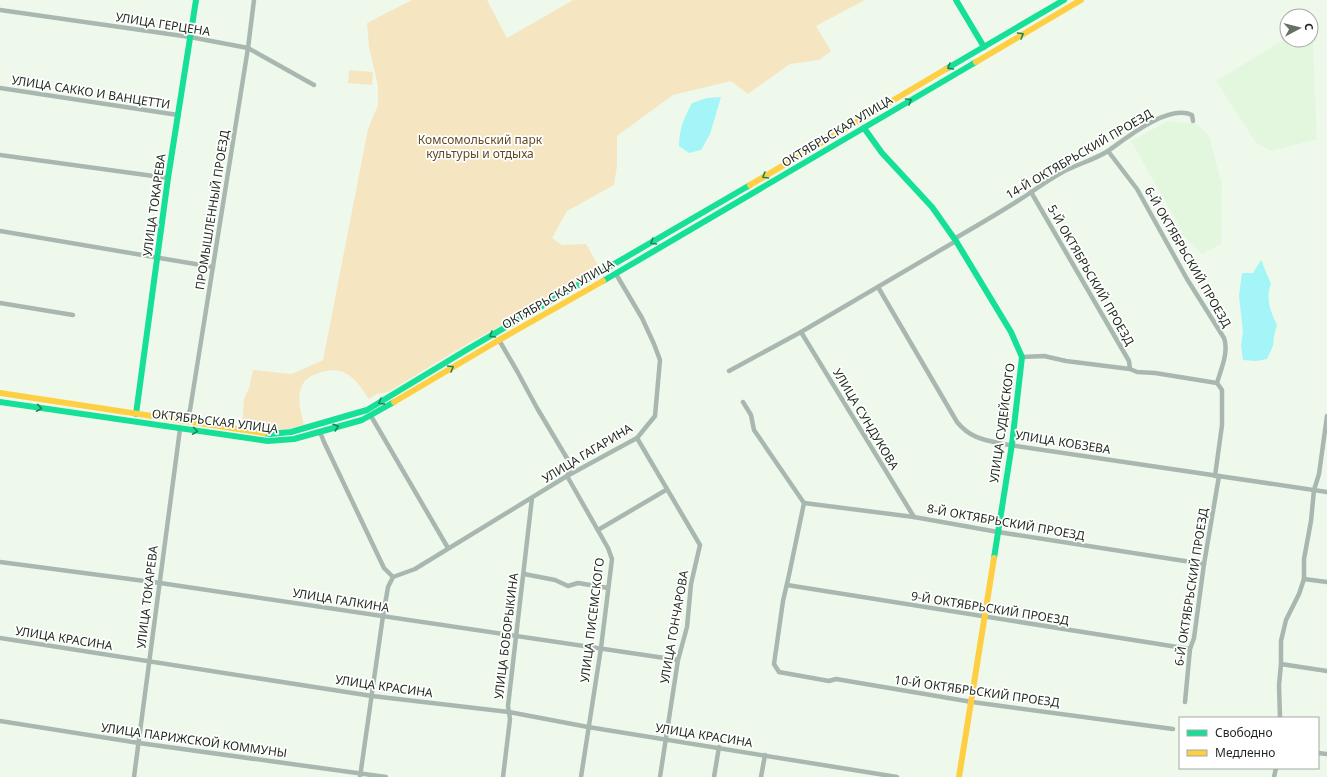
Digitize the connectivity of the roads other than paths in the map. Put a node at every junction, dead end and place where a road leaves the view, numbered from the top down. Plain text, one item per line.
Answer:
1 (196, 0) edge
2 (254, 0) edge
3 (956, 0) edge
4 (1064, 0) edge
5 (1081, 0) edge
6 (0, 10) edge
7 (190, 37) junction
8 (984, 47) junction
9 (248, 48) junction
10 (988, 54) junction
11 (314, 86) dead end
12 (0, 88) edge
13 (178, 115) junction
14 (859, 120) junction
15 (1193, 121) dead end
16 (864, 128) junction
17 (1108, 151) junction
18 (0, 155) edge
19 (168, 178) junction
20 (1031, 192) junction
21 (0, 231) edge
22 (955, 240) junction
23 (157, 257) junction
24 (213, 267) junction
25 (616, 274) junction
26 (878, 287) junction
27 (0, 303) edge
28 (73, 315) dead end
29 (801, 332) junction
30 (499, 340) junction
31 (1022, 357) junction
32 (1130, 369) junction
33 (729, 371) dead end
34 (1217, 383) junction
35 (0, 393) edge
36 (0, 402) edge
37 (743, 402) dead end
38 (367, 410) junction
39 (136, 414) junction
40 (371, 416) junction
41 (1327, 416) edge
42 (185, 421) junction
43 (135, 422) junction
44 (180, 429) junction
45 (320, 432) junction
46 (636, 438) junction
47 (1012, 444) junction
48 (567, 476) junction
49 (1217, 476) junction
50 (666, 490) junction
51 (1314, 490) junction
52 (1327, 492) edge
53 (532, 498) junction
54 (804, 503) junction
55 (914, 516) junction
56 (598, 530) junction
57 (998, 532) junction
58 (448, 548) junction
59 (0, 562) edge
60 (1204, 564) junction
61 (524, 574) junction
62 (392, 577) junction
63 (1304, 579) junction
64 (1327, 582) edge
65 (160, 583) junction
66 (787, 585) junction
67 (608, 588) junction
68 (383, 616) junction
69 (984, 617) junction
70 (517, 635) junction
71 (0, 638) edge
72 (601, 648) junction
73 (1190, 649) junction
74 (678, 660) junction
75 (150, 662) junction
76 (1281, 664) junction
77 (1327, 671) edge
78 (372, 696) junction
79 (972, 702) junction
80 (1185, 702) dead end
81 (509, 712) junction
82 (1280, 717) edge
83 (0, 721) edge
84 (588, 727) junction
85 (1173, 729) dead end
86 (666, 738) junction
87 (139, 743) junction
88 (719, 747) junction
89 (765, 754) junction
90 (360, 775) edge
91 (134, 777) edge
92 (386, 777) edge
93 (503, 777) edge
94 (581, 777) edge
95 (660, 777) edge
96 (714, 777) edge
97 (761, 777) edge
98 (896, 777) edge
99 (959, 777) edge

1 - 7 main road, УЛИЦА ТОКАРЕВА
2 - 9 street, ПРОМЫШЛЕННЫЙ ПРОЕЗД
3 - 8 main road
4 - 8 main road, ОКТЯБРЬСКАЯ УЛИЦА
10 -> 5 main road, ОКТЯБРЬСКАЯ УЛИЦА
6 - 7 street, УЛИЦА ГЕРЦЕНА
7 - 9 street, УЛИЦА ГЕРЦЕНА
7 - 13 main road, УЛИЦА ТОКАРЕВА
8 - 10 main road
8 -> 14 main road, ОКТЯБРЬСКАЯ УЛИЦА
9 - 11 street, УЛИЦА ГЕРЦЕНА
9 - 24 street, ПРОМЫШЛЕННЫЙ ПРОЕЗД
16 -> 10 main road, ОКТЯБРЬСКАЯ УЛИЦА
12 - 13 street, УЛИЦА САККО И ВАНЦЕТТИ
13 - 19 main road, УЛИЦА ТОКАРЕВА
14 - 16 main road, УЛИЦА СУДЕЙСКОГО
14 -> 38 main road, ОКТЯБРЬСКАЯ УЛИЦА
15 - 17 street, 14-Й ОКТЯБРЬСКИЙ ПРОЕЗД
16 - 22 main road, УЛИЦА СУДЕЙСКОГО
16 - 25 main road, ОКТЯБРЬСКАЯ УЛИЦА
17 - 20 street, 14-Й ОКТЯБРЬСКИЙ ПРОЕЗД
17 - 34 street, 6-Й ОКТЯБРЬСКИЙ ПРОЕЗД
18 - 19 street
19 - 23 main road, УЛИЦА ТОКАРЕВА
20 - 22 street, 14-Й ОКТЯБРЬСКИЙ ПРОЕЗД
20 - 32 street, 5-Й ОКТЯБРЬСКИЙ ПРОЕЗД
21 - 23 street
22 - 26 street, 14-Й ОКТЯБРЬСКИЙ ПРОЕЗД
22 - 31 main road, УЛИЦА СУДЕЙСКОГО
23 - 24 street
23 - 39 main road, УЛИЦА ТОКАРЕВА
24 - 42 street, ПРОМЫШЛЕННЫЙ ПРОЕЗД
25 - 30 main road, ОКТЯБРЬСКАЯ УЛИЦА
25 - 46 street, УЛИЦА ГАГАРИНА
26 - 29 street, 14-Й ОКТЯБРЬСКИЙ ПРОЕЗД
26 - 47 street, УЛИЦА КОБЗЕВА
27 - 28 street
29 - 33 street, 14-Й ОКТЯБРЬСКИЙ ПРОЕЗД
29 - 55 street, УЛИЦА СУНДУКОВА
40 -> 30 main road, ОКТЯБРЬСКАЯ УЛИЦА
30 - 48 street
31 - 32 street
31 - 47 main road, УЛИЦА СУДЕЙСКОГО
32 - 34 street
34 - 49 street, 6-Й ОКТЯБРЬСКИЙ ПРОЕЗД
35 - 39 main road, ОКТЯБРЬСКАЯ УЛИЦА
36 -> 43 main road, ОКТЯБРЬСКАЯ УЛИЦА
37 - 54 street
38 - 40 main road
38 - 42 main road, ОКТЯБРЬСКАЯ УЛИЦА
39 - 42 main road, ОКТЯБРЬСКАЯ УЛИЦА
39 - 43 main road, УЛИЦА ТОКАРЕВА
45 -> 40 main road, ОКТЯБРЬСКАЯ УЛИЦА
40 - 58 street
41 - 51 street
42 - 44 main road, УЛИЦА ТОКАРЕВА
43 - 44 main road, ОКТЯБРЬСКАЯ УЛИЦА
44 -> 45 main road, ОКТЯБРЬСКАЯ УЛИЦА
44 - 65 street, УЛИЦА ТОКАРЕВА
45 - 62 street
46 - 48 street, УЛИЦА ГАГАРИНА
46 - 50 street, УЛИЦА ГОНЧАРОВА
47 - 49 street, УЛИЦА КОБЗЕВА
47 - 57 main road, УЛИЦА СУДЕЙСКОГО
48 - 53 street, УЛИЦА ГАГАРИНА
48 - 56 street, УЛИЦА ПИСЕМСКОГО
49 - 51 street, УЛИЦА КОБЗЕВА
49 - 60 street, 6-Й ОКТЯБРЬСКИЙ ПРОЕЗД
50 - 56 street
50 - 74 street, УЛИЦА ГОНЧАРОВА
51 - 52 street, УЛИЦА КОБЗЕВА
51 - 63 street
53 - 58 street, УЛИЦА ГАГАРИНА
53 - 61 street, УЛИЦА БОБОРЫКИНА
54 - 55 street, 8-Й ОКТЯБРЬСКИЙ ПРОЕЗД
54 - 66 street
55 - 57 street, 8-Й ОКТЯБРЬСКИЙ ПРОЕЗД
56 - 67 street, УЛИЦА ПИСЕМСКОГО
57 - 60 street, 8-Й ОКТЯБРЬСКИЙ ПРОЕЗД
57 - 69 main road, УЛИЦА СУДЕЙСКОГО
58 - 62 street, УЛИЦА ГАГАРИНА
59 - 65 street, УЛИЦА ГАЛКИНА
60 - 73 street, 6-Й ОКТЯБРЬСКИЙ ПРОЕЗД
61 - 67 street
61 - 70 street, УЛИЦА БОБОРЫКИНА
62 - 68 street
63 - 64 street
63 - 76 street
65 - 68 street, УЛИЦА ГАЛКИНА
65 - 75 street, УЛИЦА ТОКАРЕВА
66 - 69 street, 9-Й ОКТЯБРЬСКИЙ ПРОЕЗД
66 - 79 street, 10-Й ОКТЯБРЬСКИЙ ПРОЕЗД
67 - 72 street, УЛИЦА ПИСЕМСКОГО
68 - 70 street, УЛИЦА ГАЛКИНА
68 - 78 street
69 - 73 street, 9-Й ОКТЯБРЬСКИЙ ПРОЕЗД
69 - 79 main road, УЛИЦА СУДЕЙСКОГО
70 - 72 street, УЛИЦА ГАЛКИНА
70 - 81 street, УЛИЦА БОБОРЫКИНА
71 - 75 street, УЛИЦА КРАСИНА
72 - 74 street, УЛИЦА ГАЛКИНА
72 - 84 street, УЛИЦА ПИСЕМСКОГО
73 - 80 street, 6-Й ОКТЯБРЬСКИЙ ПРОЕЗД
74 - 86 street, УЛИЦА ГОНЧАРОВА
75 - 78 street, УЛИЦА КРАСИНА
75 - 87 street, УЛИЦА ТОКАРЕВА
76 - 77 street
76 - 82 street
78 - 81 street, УЛИЦА КРАСИНА
78 - 90 street
79 - 85 street, 10-Й ОКТЯБРЬСКИЙ ПРОЕЗД
79 - 99 main road, УЛИЦА СУДЕЙСКОГО
81 - 84 street, УЛИЦА КРАСИНА
81 - 93 street, УЛИЦА БОБОРЫКИНА
83 - 87 street, УЛИЦА ПАРИЖСКОЙ КОММУНЫ
84 - 86 street, УЛИЦА КРАСИНА
84 - 94 street, УЛИЦА ПИСЕМСКОГО
86 - 88 street, УЛИЦА КРАСИНА
86 - 95 street, УЛИЦА ГОНЧАРОВА
87 - 90 street, УЛИЦА ПАРИЖСКОЙ КОММУНЫ
87 - 91 street, УЛИЦА ТОКАРЕВА
88 - 89 street, УЛИЦА КРАСИНА
88 - 96 street
89 - 97 street
89 - 98 street, УЛИЦА КРАСИНА
90 - 92 street, УЛИЦА ПАРИЖСКОЙ КОММУНЫ

